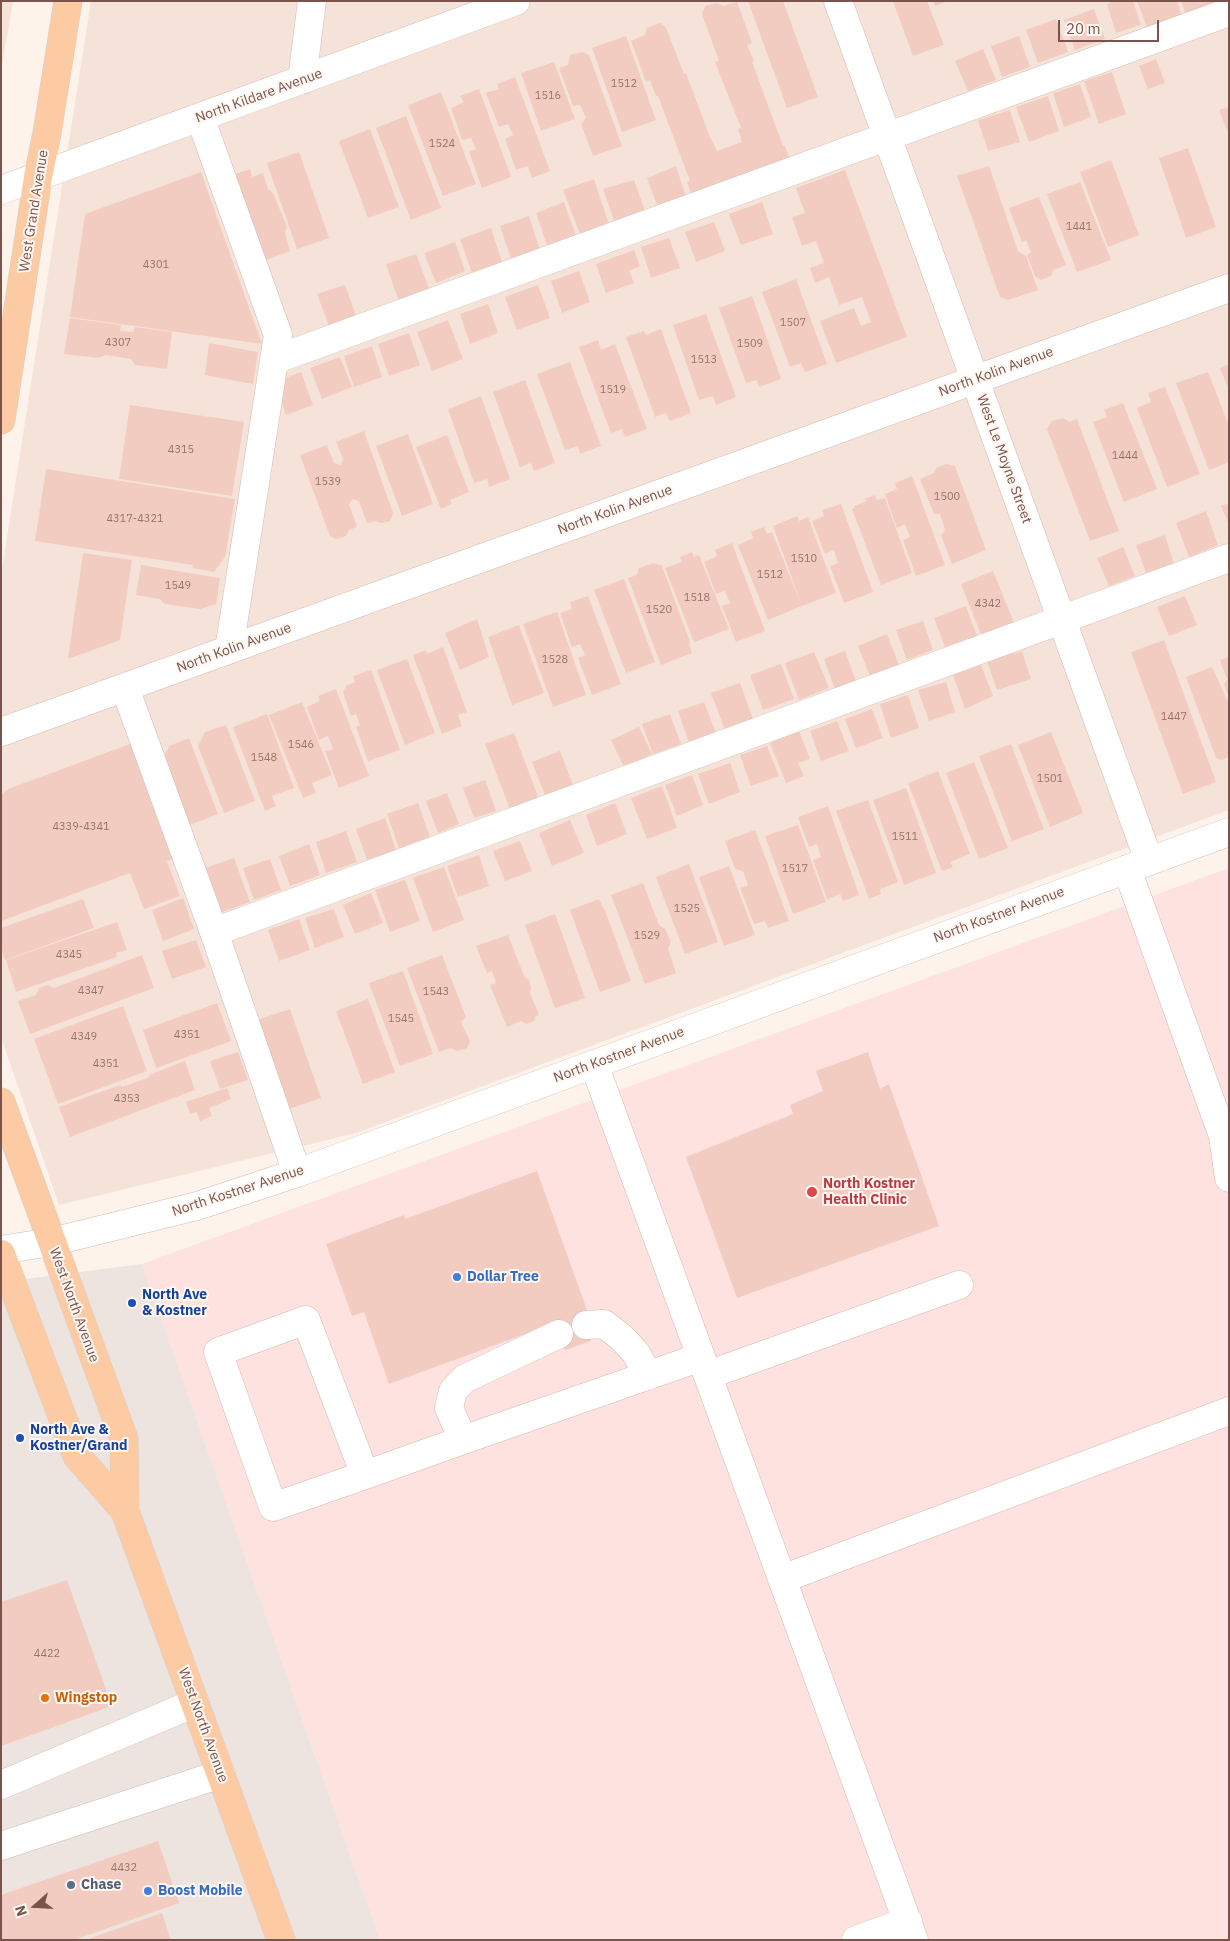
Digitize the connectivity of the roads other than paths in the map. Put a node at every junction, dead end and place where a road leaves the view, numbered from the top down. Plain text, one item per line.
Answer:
1 (68, 1) edge
2 (312, 1) edge
3 (516, 1) edge
4 (838, 1) edge
5 (1229, 12) edge
6 (302, 80) junction
7 (200, 117) junction
8 (887, 136) junction
9 (38, 177) junction
10 (1, 190) edge
11 (1229, 288) edge
12 (274, 360) junction
13 (975, 380) junction
14 (1, 420) edge
15 (1229, 558) edge
16 (1062, 618) junction
17 (229, 650) junction
18 (125, 688) junction
19 (1, 732) edge
20 (1229, 832) edge
21 (1138, 865) junction
22 (214, 932) junction
23 (594, 1064) junction
24 (1, 1102) edge
25 (1226, 1135) edge
26 (297, 1173) junction
27 (1229, 1178) edge
28 (52, 1242) junction
29 (1, 1252) edge
30 (959, 1285) dead end
31 (586, 1325) dead end
32 (560, 1334) dead end
33 (705, 1366) junction
34 (648, 1376) junction
35 (1229, 1411) edge
36 (463, 1440) junction
37 (365, 1475) junction
38 (125, 1511) junction
39 (782, 1579) junction
40 (195, 1703) junction
41 (221, 1774) junction
42 (1, 1785) edge
43 (1, 1846) edge
44 (911, 1931) edge
45 (281, 1940) edge
46 (856, 1940) edge

1 - 9 main road, West Grand Avenue
2 - 6 street
3 - 6 street, North Kildare Avenue
4 - 8 street, West Le Moyne Street
5 - 8 street
6 - 7 street, North Kildare Avenue
7 - 9 street, North Kildare Avenue
7 - 12 street
8 - 12 street
8 - 13 street, West Le Moyne Street
9 - 10 street, North Kildare Avenue
9 - 14 main road, West Grand Avenue
11 - 13 street, North Kolin Avenue
12 - 17 street
13 - 16 street, West Le Moyne Street
13 - 17 street, North Kolin Avenue
15 - 16 street
16 - 21 street, West Le Moyne Street
16 - 22 street
17 - 18 street, North Kolin Avenue
18 - 19 street, North Kolin Avenue
18 - 22 street
20 - 21 street, North Kostner Avenue
21 - 23 street, North Kostner Avenue
21 - 25 street, West Le Moyne Street
22 - 26 street
23 - 26 street, North Kostner Avenue
23 - 33 street
24 - 28 main road, West North Avenue
25 - 27 street, West Le Moyne Street
26 - 28 street, North Kostner Avenue
28 - 29 street, North Kostner Avenue
28 - 38 main road, West North Avenue
29 - 38 main road, West North Avenue
30 - 33 street
31 - 34 street
32 - 36 street
33 - 34 street
33 - 39 street
34 - 36 street
35 - 39 street
36 - 37 street
37 - 37 street
38 - 40 main road, West North Avenue
39 - 44 street
40 - 41 main road, West North Avenue
40 - 42 street
41 - 43 street
41 - 45 main road, West North Avenue
44 - 46 street

